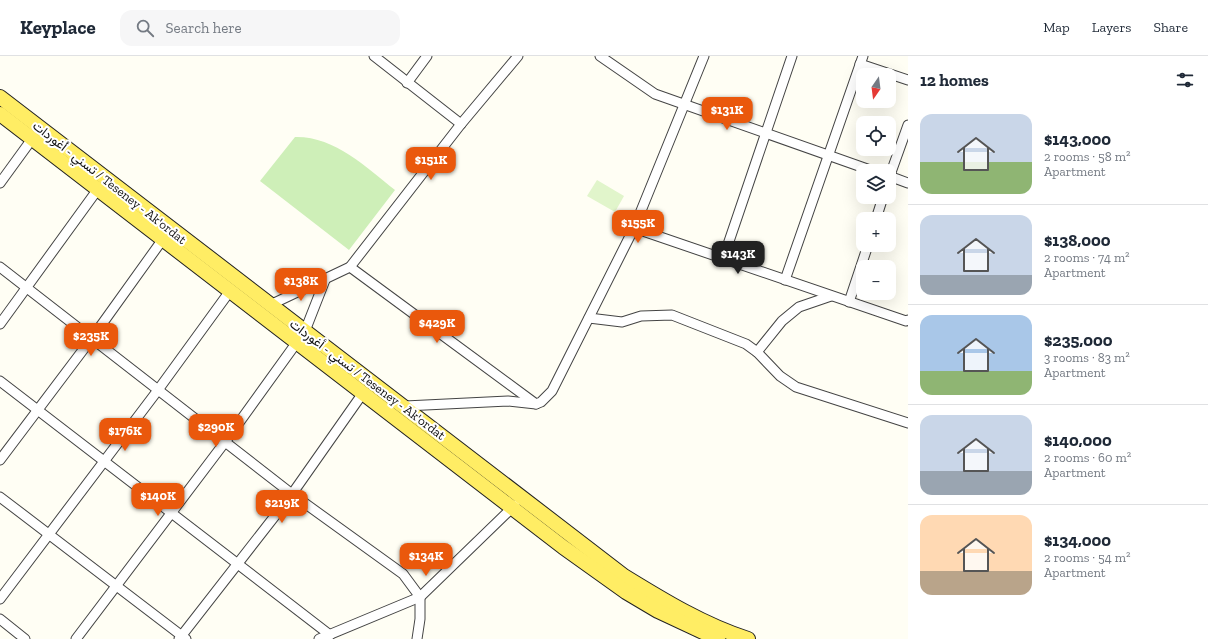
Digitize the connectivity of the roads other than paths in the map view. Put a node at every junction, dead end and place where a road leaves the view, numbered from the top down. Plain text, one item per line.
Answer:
1 (374, 56) edge
2 (427, 56) edge
3 (518, 56) edge
4 (600, 56) edge
5 (704, 56) edge
6 (792, 56) edge
7 (862, 60) edge
8 (908, 80) edge
9 (407, 83) junction
10 (0, 97) edge
11 (685, 105) junction
12 (0, 114) edge
13 (461, 124) junction
14 (908, 125) edge
15 (765, 133) junction
16 (32, 139) junction
17 (829, 156) junction
18 (894, 164) edge
19 (856, 165) edge
20 (896, 179) edge
21 (0, 183) edge
22 (908, 183) edge
23 (98, 189) junction
24 (634, 228) junction
25 (163, 239) junction
26 (866, 252) edge
27 (723, 258) junction
28 (0, 267) edge
29 (350, 267) junction
30 (325, 280) junction
31 (785, 280) junction
32 (27, 288) junction
33 (230, 291) junction
34 (831, 296) junction
35 (849, 302) junction
36 (270, 305) junction
37 (589, 318) junction
38 (908, 320) edge
39 (0, 324) edge
40 (305, 331) junction
41 (92, 338) junction
42 (297, 343) junction
43 (757, 352) junction
44 (0, 381) edge
45 (158, 390) junction
46 (363, 393) junction
47 (536, 404) junction
48 (405, 406) junction
49 (38, 410) junction
50 (908, 423) edge
51 (225, 442) junction
52 (0, 460) edge
53 (104, 462) junction
54 (292, 494) junction
55 (0, 497) edge
56 (517, 503) junction
57 (171, 513) junction
58 (49, 534) junction
59 (237, 564) junction
60 (115, 585) junction
61 (420, 597) junction
62 (0, 599) edge
63 (0, 619) edge
64 (330, 635) junction
65 (182, 638) edge
66 (25, 639) edge
67 (76, 639) edge
68 (319, 639) edge
69 (417, 639) edge
70 (718, 639) edge
71 (748, 639) edge

1 - 9 street
2 - 9 street
3 - 13 street
4 - 11 street
5 - 11 street
6 - 15 street
7 - 8 street
7 - 17 street
9 - 13 street
10 - 36 main road, تسني - أغوردات / Teseney - Ak'ordat
11 - 15 street
11 - 24 street
12 - 16 main road
13 - 29 street
14 - 18 street
15 - 17 street
15 - 27 street
16 - 21 street
16 - 23 main road
17 - 19 street
17 - 31 street
20 - 22 street
23 - 25 main road
23 - 32 street
24 - 27 street
24 - 37 street
25 - 33 main road
25 - 41 street
26 - 35 street
27 - 31 street
28 - 32 street
29 - 30 street
29 - 47 street
30 - 36 street
30 - 40 street
31 - 34 street
32 - 39 street
32 - 41 street
33 - 42 main road
33 - 45 street
34 - 35 street
34 - 43 street
35 - 38 street
36 - 40 main road, تسني - أغوردات / Teseney - Ak'ordat
37 - 43 street
37 - 47 street
40 - 42 street
40 - 48 main road, تسني - أغوردات / Teseney - Ak'ordat
41 - 45 street
41 - 49 street
42 - 46 main road
42 - 51 street
43 - 50 street
44 - 49 street
45 - 51 street
45 - 53 street
46 - 54 street
46 - 56 main road
47 - 48 street
48 - 56 main road, تسني - أغوردات / Teseney - Ak'ordat
49 - 52 street
49 - 53 street
51 - 54 street
51 - 57 street
53 - 57 street
53 - 58 street
54 - 59 street
54 - 61 street
55 - 58 street
56 - 61 street
56 - 70 main road
56 - 71 main road, تسني - أغوردات / Teseney - Ak'ordat
57 - 59 street
57 - 60 street
58 - 60 street
58 - 62 street
59 - 64 street
59 - 65 street
60 - 65 street
60 - 67 street
61 - 64 street
61 - 69 street
63 - 66 street
64 - 68 street

